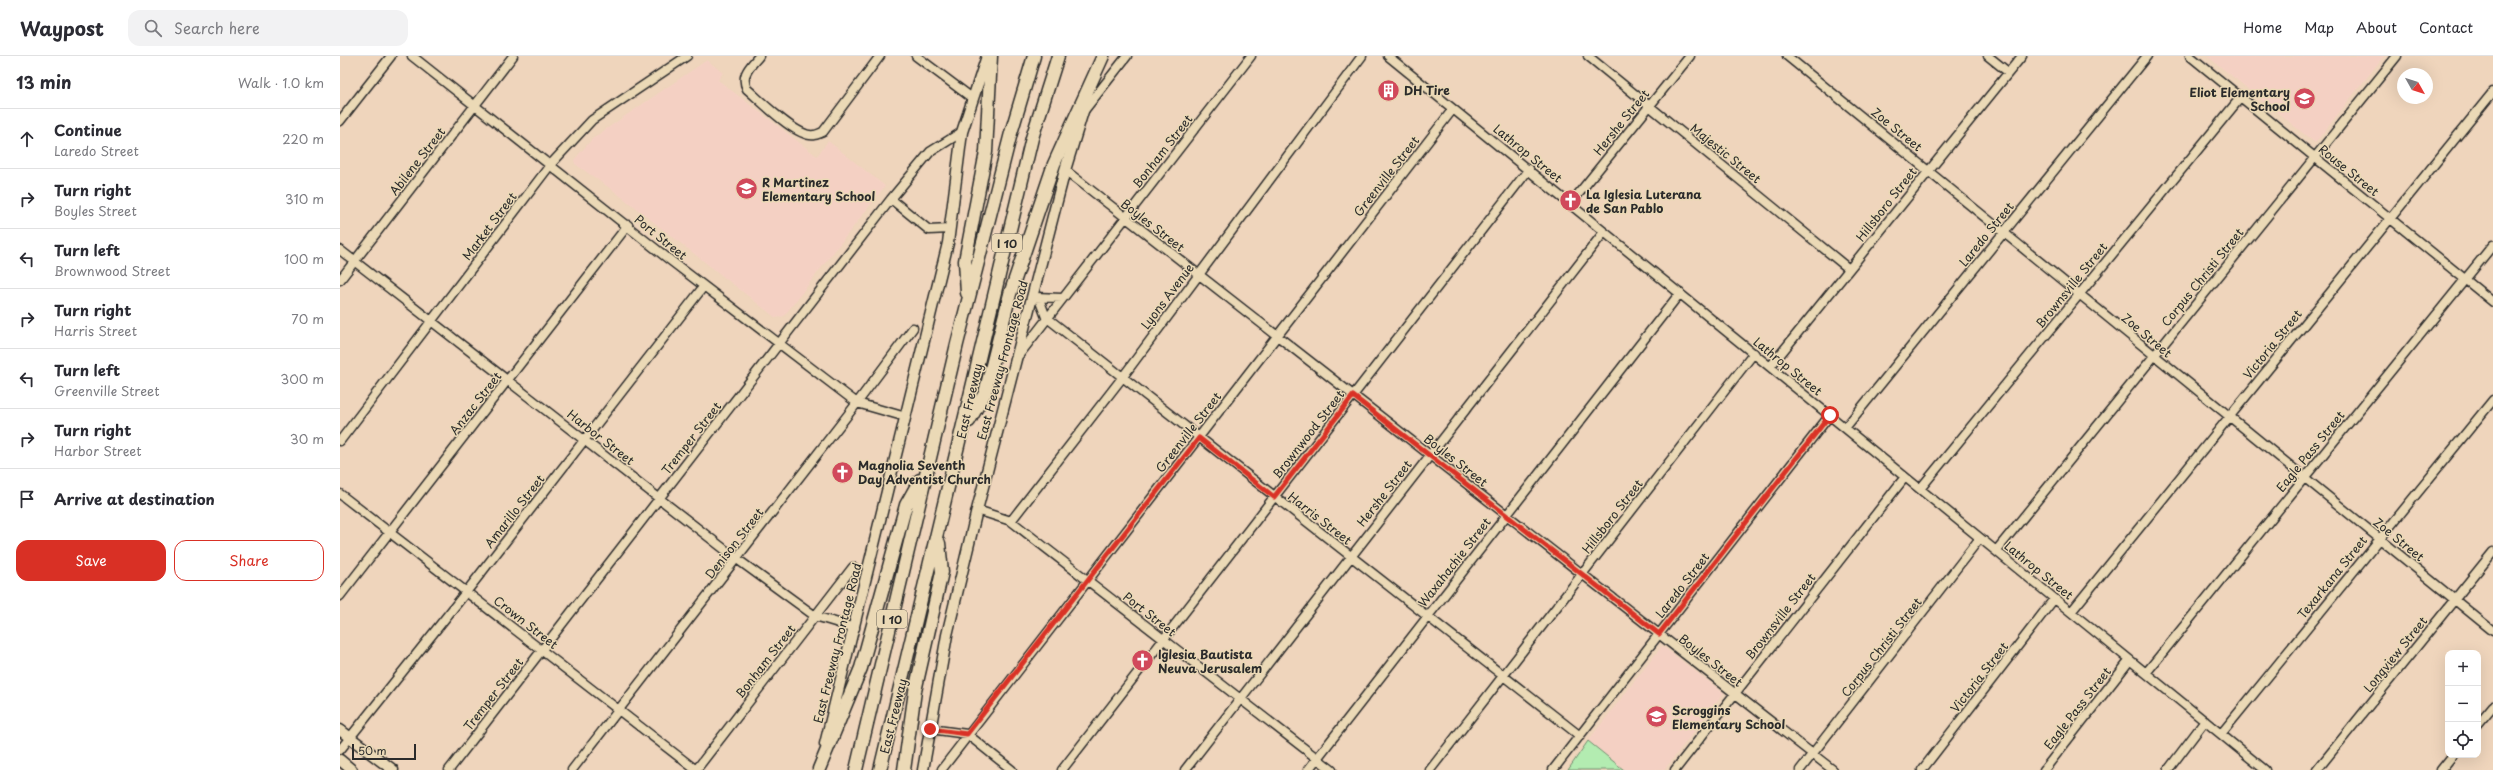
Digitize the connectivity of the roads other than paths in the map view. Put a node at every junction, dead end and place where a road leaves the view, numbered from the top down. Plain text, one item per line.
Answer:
1 (390, 56) edge
2 (412, 56) edge
3 (513, 56) edge
4 (687, 56) edge
5 (759, 56) edge
6 (880, 56) edge
7 (916, 56) edge
8 (987, 56) edge
9 (991, 56) edge
10 (1034, 56) edge
11 (1058, 56) edge
12 (1104, 56) edge
13 (1127, 56) edge
14 (1251, 56) edge
15 (1362, 56) edge
16 (1388, 56) edge
17 (1588, 56) edge
18 (1690, 56) edge
19 (1787, 56) edge
20 (1988, 56) edge
21 (2022, 56) edge
22 (2147, 56) edge
23 (2190, 56) edge
24 (2397, 56) edge
25 (2008, 72) junction
26 (2493, 92) edge
27 (2241, 97) junction
28 (972, 98) junction
29 (476, 104) junction
30 (1650, 106) junction
31 (1453, 109) junction
32 (1083, 112) junction
33 (340, 121) edge
34 (962, 132) junction
35 (2314, 157) junction
36 (551, 164) junction
37 (1529, 169) junction
38 (1065, 170) junction
39 (1928, 170) junction
40 (891, 199) junction
41 (1571, 203) junction
42 (1125, 218) junction
43 (2390, 218) junction
44 (628, 225) junction
45 (950, 229) junction
46 (1604, 232) junction
47 (2003, 232) junction
48 (2493, 245) edge
49 (340, 250) edge
50 (354, 261) junction
51 (1849, 270) junction
52 (1198, 275) junction
53 (340, 280) edge
54 (2465, 280) junction
55 (704, 286) junction
56 (1680, 294) junction
57 (2079, 294) junction
58 (1035, 297) junction
59 (1062, 298) junction
60 (2493, 302) edge
61 (967, 305) junction
62 (1046, 317) junction
63 (432, 321) junction
64 (913, 328) dead end
65 (1277, 336) junction
66 (780, 345) junction
67 (1754, 354) junction
68 (2154, 356) junction
69 (1014, 362) junction
70 (1770, 367) junction
71 (1122, 378) junction
72 (509, 379) junction
73 (1353, 396) junction
74 (2493, 400) edge
75 (857, 403) junction
76 (1830, 415) junction
77 (906, 417) junction
78 (2229, 417) junction
79 (1845, 428) junction
80 (962, 432) junction
81 (1199, 438) junction
82 (585, 440) junction
83 (340, 441) edge
84 (1429, 454) junction
85 (928, 467) junction
86 (1905, 477) junction
87 (2305, 477) junction
88 (1920, 489) junction
89 (340, 494) edge
90 (1274, 497) junction
91 (660, 498) junction
92 (977, 510) junction
93 (1506, 514) junction
94 (1011, 521) junction
95 (390, 532) junction
96 (938, 534) junction
97 (1980, 538) junction
98 (2379, 538) junction
99 (1996, 551) junction
100 (2493, 552) edge
101 (1350, 556) junction
102 (737, 559) junction
103 (853, 567) dead end
104 (1582, 574) junction
105 (1087, 580) junction
106 (467, 591) junction
107 (340, 596) edge
108 (2054, 598) junction
109 (2454, 600) junction
110 (2071, 612) junction
111 (815, 616) junction
112 (1427, 616) junction
113 (855, 628) junction
114 (2493, 631) edge
115 (1659, 634) junction
116 (1164, 640) junction
117 (542, 650) junction
118 (2130, 660) junction
119 (2146, 673) junction
120 (1503, 675) junction
121 (1735, 693) junction
122 (1240, 699) junction
123 (2493, 706) edge
124 (619, 711) junction
125 (2205, 721) junction
126 (2480, 722) edge
127 (930, 729) junction
128 (340, 730) edge
129 (967, 734) junction
130 (2220, 734) junction
131 (1580, 736) junction
132 (350, 738) junction
133 (340, 750) edge
134 (1812, 754) junction
135 (1317, 758) junction
136 (2451, 758) edge
137 (340, 760) edge
138 (819, 769) edge
139 (942, 769) edge
140 (352, 770) edge
141 (393, 770) edge
142 (449, 770) edge
143 (572, 770) edge
144 (696, 770) edge
145 (856, 770) edge
146 (880, 770) edge
147 (904, 770) edge
148 (923, 770) edge
149 (1012, 770) edge
150 (1062, 770) edge
151 (1185, 770) edge
152 (1308, 770) edge
153 (1332, 770) edge
154 (1430, 770) edge
155 (1553, 770) edge
156 (1675, 770) edge
157 (1800, 770) edge
158 (1833, 770) edge
159 (1922, 770) edge
160 (2044, 770) edge
161 (2168, 770) edge
162 (2265, 770) edge
163 (2317, 770) edge
164 (2441, 770) edge

1 - 33 street
2 - 29 street, Port Street
3 - 29 street, Abilene Street
4 - 36 street, Market Street
5 - 6 street
7 - 28 street
8 - 28 main road, East Freeway Frontage Road
9 - 61 highway
10 - 61 highway, East Freeway / I 10
11 - 80 highway, East Freeway / I 10
12 - 32 main road, East Freeway Frontage Road
12 - 80 highway
13 - 32 street
14 - 42 street, Bonham Street
15 - 52 street, Lyons Avenue
16 - 31 street, Lathrop Street
17 - 30 street, Majestic Street
18 - 30 street, Hershe Street
19 - 39 street, Zoe Street
20 - 25 street
21 - 25 street, Hillsboro Street
22 - 47 street, Laredo Street
23 - 27 street, Rouse Street
24 - 35 street, Corpus Christi Street
25 - 39 street, Hillsboro Street
26 - 43 street, Victoria Street
27 - 35 street, Rouse Street
27 - 57 street, Brownsville Street
28 - 34 main road, East Freeway Frontage Road
29 - 36 street, Port Street
29 - 50 street, Abilene Street
30 - 41 street, Hershe Street
30 - 51 street, Majestic Street
31 - 37 street, Lathrop Street
31 - 65 street, Greenville Street
32 - 38 main road, East Freeway Frontage Road
34 - 40 street, Tremper Street
34 - 45 main road, East Freeway Frontage Road
35 - 43 street, Rouse Street
35 - 68 street, Corpus Christi Street
36 - 44 street, Port Street
36 - 63 street, Market Street
37 - 41 street, Lathrop Street
37 - 73 street, Brownwood Street
38 - 42 street, Boyles Street
38 - 58 main road, East Freeway Frontage Road
39 - 47 street, Zoe Street
39 - 51 street, Hillsboro Street
40 - 45 street
40 - 66 street, Tremper Street
41 - 46 street, Lathrop Street
42 - 52 street, Boyles Street
42 - 59 street, Bonham Street
43 - 54 street, Rouse Street
43 - 78 street, Victoria Street
44 - 55 street, Port Street
44 - 72 street, Anzac Street
45 - 77 main road, East Freeway Frontage Road
46 - 56 street, Lathrop Street
46 - 84 street, Hershe Street
47 - 57 street, Zoe Street
47 - 79 street, Laredo Street
48 - 54 street, Eagle Pass Street
49 - 50 street, Harbor Street
50 - 53 street, Abilene Street
50 - 63 street, Harbor Street
51 - 70 street, Hillsboro Street
52 - 65 street, Boyles Street
52 - 71 street, Lyons Avenue
54 - 60 street, Rouse Street
54 - 87 street, Eagle Pass Street
55 - 66 street, Port Street
55 - 82 street, Amarillo Street
56 - 67 street, Lathrop Street
56 - 93 street, Waxahachie Street
57 - 68 street, Zoe Street
57 - 88 street, Brownsville Street
58 - 59 street
58 - 62 street
58 - 69 main road, East Freeway Frontage Road
59 - 62 street, Bonham Street
61 - 85 highway, East Freeway / I 10
62 - 69 street, Bonham Street
62 - 71 street, Harris Street
63 - 72 street, Harbor Street
63 - 83 street, Market Street
64 - 75 street, Denison Street
65 - 73 street, Boyles Street
65 - 81 street, Greenville Street
66 - 75 street, Port Street
66 - 91 street, Tremper Street
67 - 70 street, Lathrop Street
67 - 104 street, Hillsboro Street
68 - 78 street, Zoe Street
68 - 99 street, Corpus Christi Street
69 - 92 main road, East Freeway Frontage Road
70 - 76 street, Lathrop Street
71 - 81 street, Harris Street
71 - 94 street, Lyons Avenue
72 - 82 street, Harbor Street
72 - 95 street, Anzac Street
73 - 84 street, Boyles Street
73 - 90 street, Brownwood Street
74 - 98 street, Texarkana Street
75 - 77 street, Port Street
75 - 102 street, Denison Street
76 - 79 street, Lathrop Street
76 - 115 street, Laredo Street
77 - 113 main road, East Freeway Frontage Road
78 - 87 street, Zoe Street
78 - 110 street, Victoria Street
79 - 86 street, Lathrop Street
80 - 96 highway, East Freeway / I 10
81 - 90 street, Harris Street
81 - 105 street, Greenville Street
82 - 91 street, Harbor Street
82 - 106 street, Amarillo Street
84 - 93 street, Boyles Street
84 - 101 street, Hershe Street
85 - 138 highway
85 - 145 highway, East Freeway / I 10
86 - 88 street, Lathrop Street
86 - 121 street, Brownsville Street
87 - 98 street, Zoe Street
87 - 119 street, Eagle Pass Street
88 - 97 street, Lathrop Street
89 - 95 street, Crown Street
90 - 101 street, Harris Street
90 - 116 street, Brownwood Street
91 - 102 street, Harbor Street
91 - 117 street, Tremper Street
92 - 94 street
92 - 127 main road, East Freeway Frontage Road
93 - 104 street, Boyles Street
93 - 112 street, Waxahachie Street
94 - 105 street, Port Street
95 - 106 street, Crown Street
95 - 107 street, Anzac Street
96 - 146 highway, East Freeway / I 10
96 - 147 highway
97 - 99 street, Lathrop Street
97 - 134 street, Corpus Christi Street
98 - 109 street, Zoe Street
98 - 130 street, Texarkana Street
99 - 108 street, Lathrop Street
100 - 109 street, Longview Street
101 - 112 street, Harris Street
101 - 122 street, Hershe Street
102 - 111 street, Harbor Street
102 - 124 street, Denison Street
103 - 111 street, Bonham Street
104 - 115 street, Boyles Street
104 - 120 street, Hillsboro Street
105 - 116 street, Port Street
105 - 129 street, Greenville Street
106 - 117 street, Crown Street
106 - 132 street, Amarillo Street
108 - 110 street, Lathrop Street
108 - 159 street, Victoria Street
109 - 114 street, Zoe Street
109 - 163 street, Longview Street
110 - 118 street, Lathrop Street
111 - 113 street, Harbor Street
111 - 144 street, Bonham Street
112 - 120 street, Harris Street
112 - 135 street, Waxahachie Street
113 - 138 main road, East Freeway Frontage Road
115 - 121 street, Boyles Street
115 - 131 street, Laredo Street
116 - 122 street, Port Street
116 - 150 street, Brownwood Street
117 - 124 street, Crown Street
117 - 142 street, Tremper Street
118 - 119 street, Lathrop Street
118 - 160 street, Eagle Pass Street
119 - 125 street, Lathrop Street
120 - 131 street, Harris Street
120 - 154 street, Hillsboro Street
121 - 134 street, Boyles Street
121 - 156 street, Brownsville Street
122 - 135 street, Port Street
122 - 151 street, Hershe Street
123 - 126 street
124 - 143 street, Denison Street
124 - 144 street, Crown Street
125 - 130 street, Lathrop Street
125 - 161 street
127 - 129 street
127 - 148 main road, East Freeway Frontage Road
128 - 132 main road
129 - 139 street, Greenville Street
129 - 149 street
130 - 162 street, Lathrop Street
131 - 155 street, Laredo Street
132 - 133 street, Amarillo Street
132 - 141 main road
134 - 157 street, Corpus Christi Street
134 - 158 street, Boyles Street
135 - 152 street, Waxahachie Street
135 - 153 street, Port Street
136 - 164 street
137 - 140 main road

